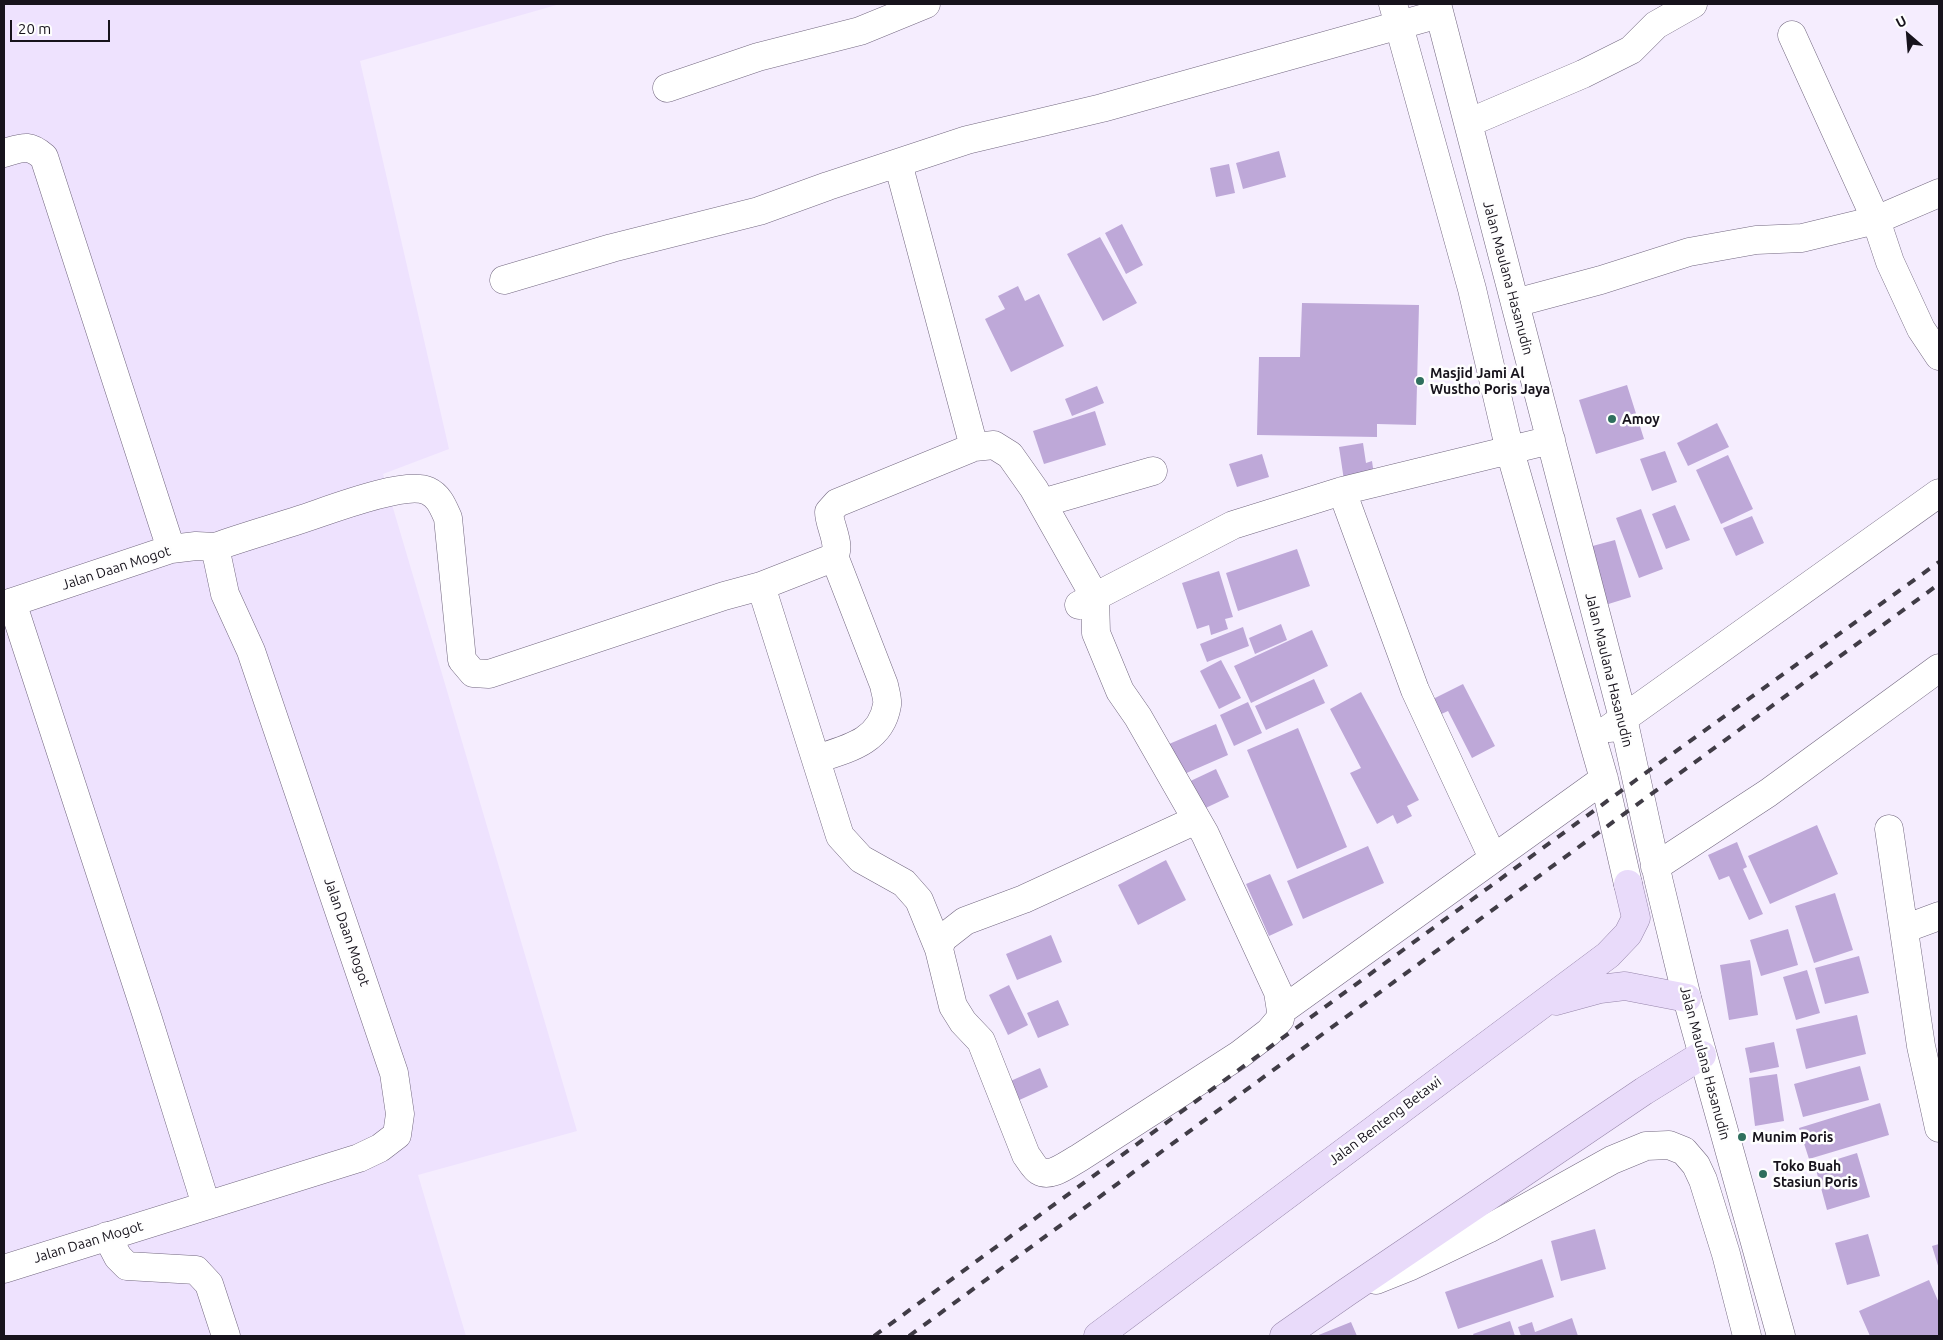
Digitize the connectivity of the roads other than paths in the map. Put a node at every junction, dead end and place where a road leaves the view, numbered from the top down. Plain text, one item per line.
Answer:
1 (926, 4) edge
2 (1693, 4) edge
3 (1438, 9) edge
4 (1392, 19) edge
5 (1792, 35) dead end
6 (667, 88) dead end
7 (1468, 123) junction
8 (4, 153) edge
9 (898, 163) junction
10 (1939, 192) edge
11 (1876, 220) junction
12 (504, 280) dead end
13 (1515, 303) junction
14 (1939, 356) edge
15 (1551, 440) junction
16 (974, 447) junction
17 (1510, 451) junction
18 (1153, 470) dead end
19 (1342, 491) junction
20 (1939, 493) edge
21 (1042, 503) junction
22 (215, 547) junction
23 (171, 549) junction
24 (834, 556) junction
25 (761, 586) junction
26 (1085, 602) junction
27 (8, 604) edge
28 (1939, 668) edge
29 (1623, 718) junction
30 (1593, 741) junction
31 (816, 759) junction
32 (1604, 779) junction
33 (1196, 820) junction
34 (1889, 829) dead end
35 (1493, 858) junction
36 (1655, 867) junction
37 (1628, 884) joint
38 (1939, 916) edge
39 (1904, 929) junction
40 (939, 949) junction
41 (1687, 998) junction
42 (1540, 1005) junction
43 (1281, 1010) junction
44 (1702, 1055) junction
45 (1939, 1128) edge
46 (206, 1205) junction
47 (107, 1236) junction
48 (4, 1269) edge
49 (1346, 1292) junction
50 (226, 1336) edge
51 (1098, 1336) edge
52 (1284, 1336) edge
53 (1747, 1336) edge
54 (1781, 1336) edge

1 - 6 street
2 - 7 street
3 - 4 street
3 - 7 street, Jalan Maulana Hasanudin
4 - 9 street
4 - 17 street
5 - 11 street
7 - 13 street, Jalan Maulana Hasanudin
8 - 23 street
9 - 12 street
9 - 16 street
10 - 11 street
11 - 13 street
11 - 14 street
13 - 15 street, Jalan Maulana Hasanudin
15 - 17 street
15 - 29 street, Jalan Maulana Hasanudin
16 - 21 street
16 - 24 street
17 - 19 street
17 - 30 street
18 - 21 street
19 - 26 street
19 - 35 street
20 - 29 street
21 - 26 street
22 - 23 street, Jalan Daan Mogot
22 - 25 street
22 - 46 street, Jalan Daan Mogot
23 - 27 street, Jalan Daan Mogot
24 - 25 street
24 - 31 street
25 - 31 street
26 - 33 street
27 - 46 street
28 - 36 street
29 - 30 street
29 - 36 street, Jalan Maulana Hasanudin
30 - 32 street
31 - 40 street
32 - 35 street
32 - 37 street
33 - 40 street
33 - 43 street
34 - 39 street
35 - 43 street
36 - 41 street, Jalan Maulana Hasanudin
37 - 42 main road, Jalan Benteng Betawi
38 - 39 street
39 - 45 street
40 - 43 street
41 - 42 main road
41 - 44 street, Jalan Maulana Hasanudin
42 - 51 main road, Jalan Benteng Betawi
44 - 49 main road
44 - 54 street, Jalan Maulana Hasanudin
46 - 47 street, Jalan Daan Mogot
47 - 48 street, Jalan Daan Mogot
47 - 50 street
49 - 52 main road
49 - 53 street

